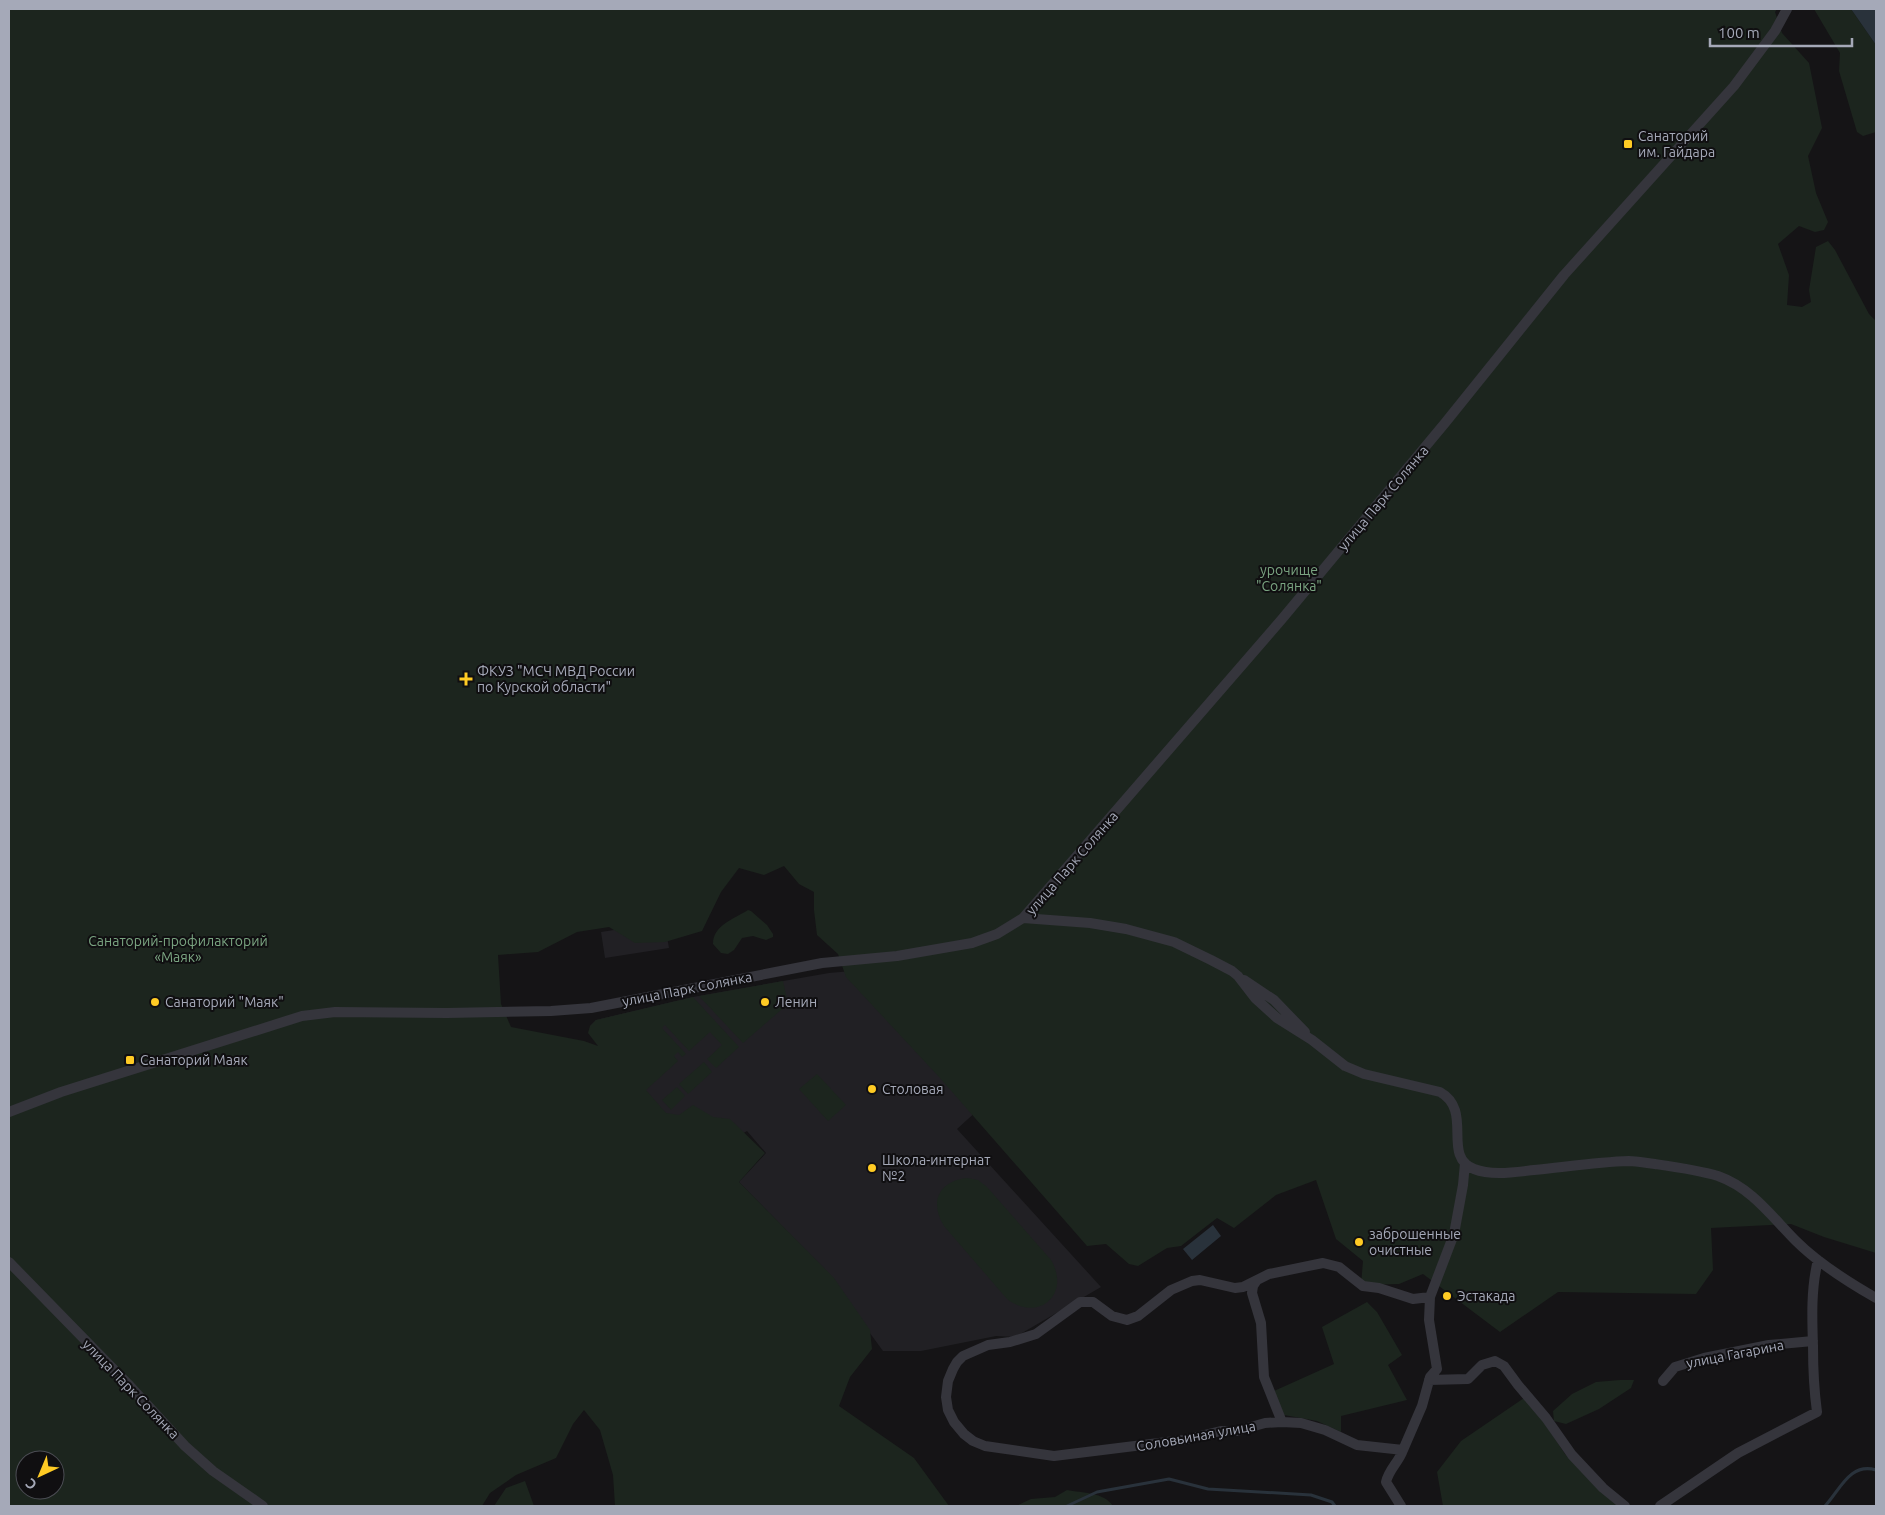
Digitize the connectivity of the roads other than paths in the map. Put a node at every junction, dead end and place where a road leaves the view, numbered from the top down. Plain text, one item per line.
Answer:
1 (1787, 9) edge
2 (1024, 918) junction
3 (9, 1112) edge
4 (1465, 1162) junction
5 (1818, 1260) junction
6 (9, 1262) edge
7 (1256, 1280) junction
8 (1430, 1296) junction
9 (1876, 1298) edge
10 (1813, 1341) junction
11 (1429, 1380) junction
12 (1663, 1381) dead end
13 (1282, 1422) junction
14 (1403, 1450) junction
15 (263, 1506) edge
16 (1400, 1506) edge
17 (1625, 1506) edge
18 (1660, 1506) edge

1 - 2 street, улица Парк Солянка
2 - 3 street, улица Парк Солянка
2 - 4 street
4 - 5 street
4 - 8 street
5 - 9 street
5 - 10 street
6 - 15 street, улица Парк Солянка
7 - 8 street
7 - 13 street
7 - 13 street, Соловьиная улица
8 - 11 street
10 - 12 street, улица Гагарина
10 - 18 street
11 - 14 street
11 - 17 street
13 - 14 street, Соловьиная улица
14 - 16 street

